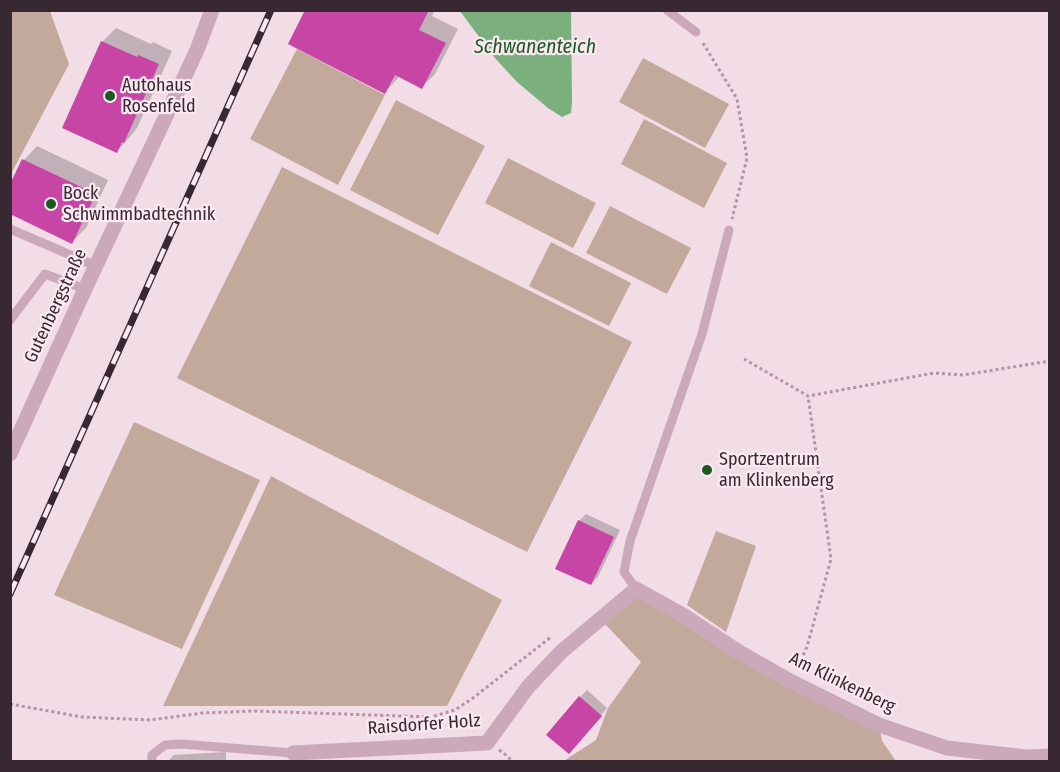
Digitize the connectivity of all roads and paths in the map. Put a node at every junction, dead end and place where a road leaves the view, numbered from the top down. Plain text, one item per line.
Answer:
1 (212, 10) edge
2 (667, 10) edge
3 (696, 32) joint
4 (10, 229) edge
5 (729, 230) joint
6 (96, 266) junction
7 (85, 289) junction
8 (10, 320) edge
9 (744, 359) dead end
10 (1050, 361) edge
11 (808, 396) junction
12 (10, 454) edge
13 (636, 590) junction
14 (554, 634) dead end
15 (790, 681) junction
16 (10, 704) edge
17 (293, 753) joint
18 (1050, 756) edge
19 (152, 762) edge

1 - 6 street, Gutenbergstraße
2 - 3 lane
3 - 5 path
4 - 6 lane
5 - 13 lane
6 - 7 street, Gutenbergstraße
7 - 8 lane
7 - 12 street, Gutenbergstraße
9 - 11 path
10 - 11 path
11 - 15 path
13 - 15 street, Am Klinkenberg
13 - 17 street, Raisdorfer Holz
14 - 16 path
15 - 18 street, Am Klinkenberg
17 - 19 lane

